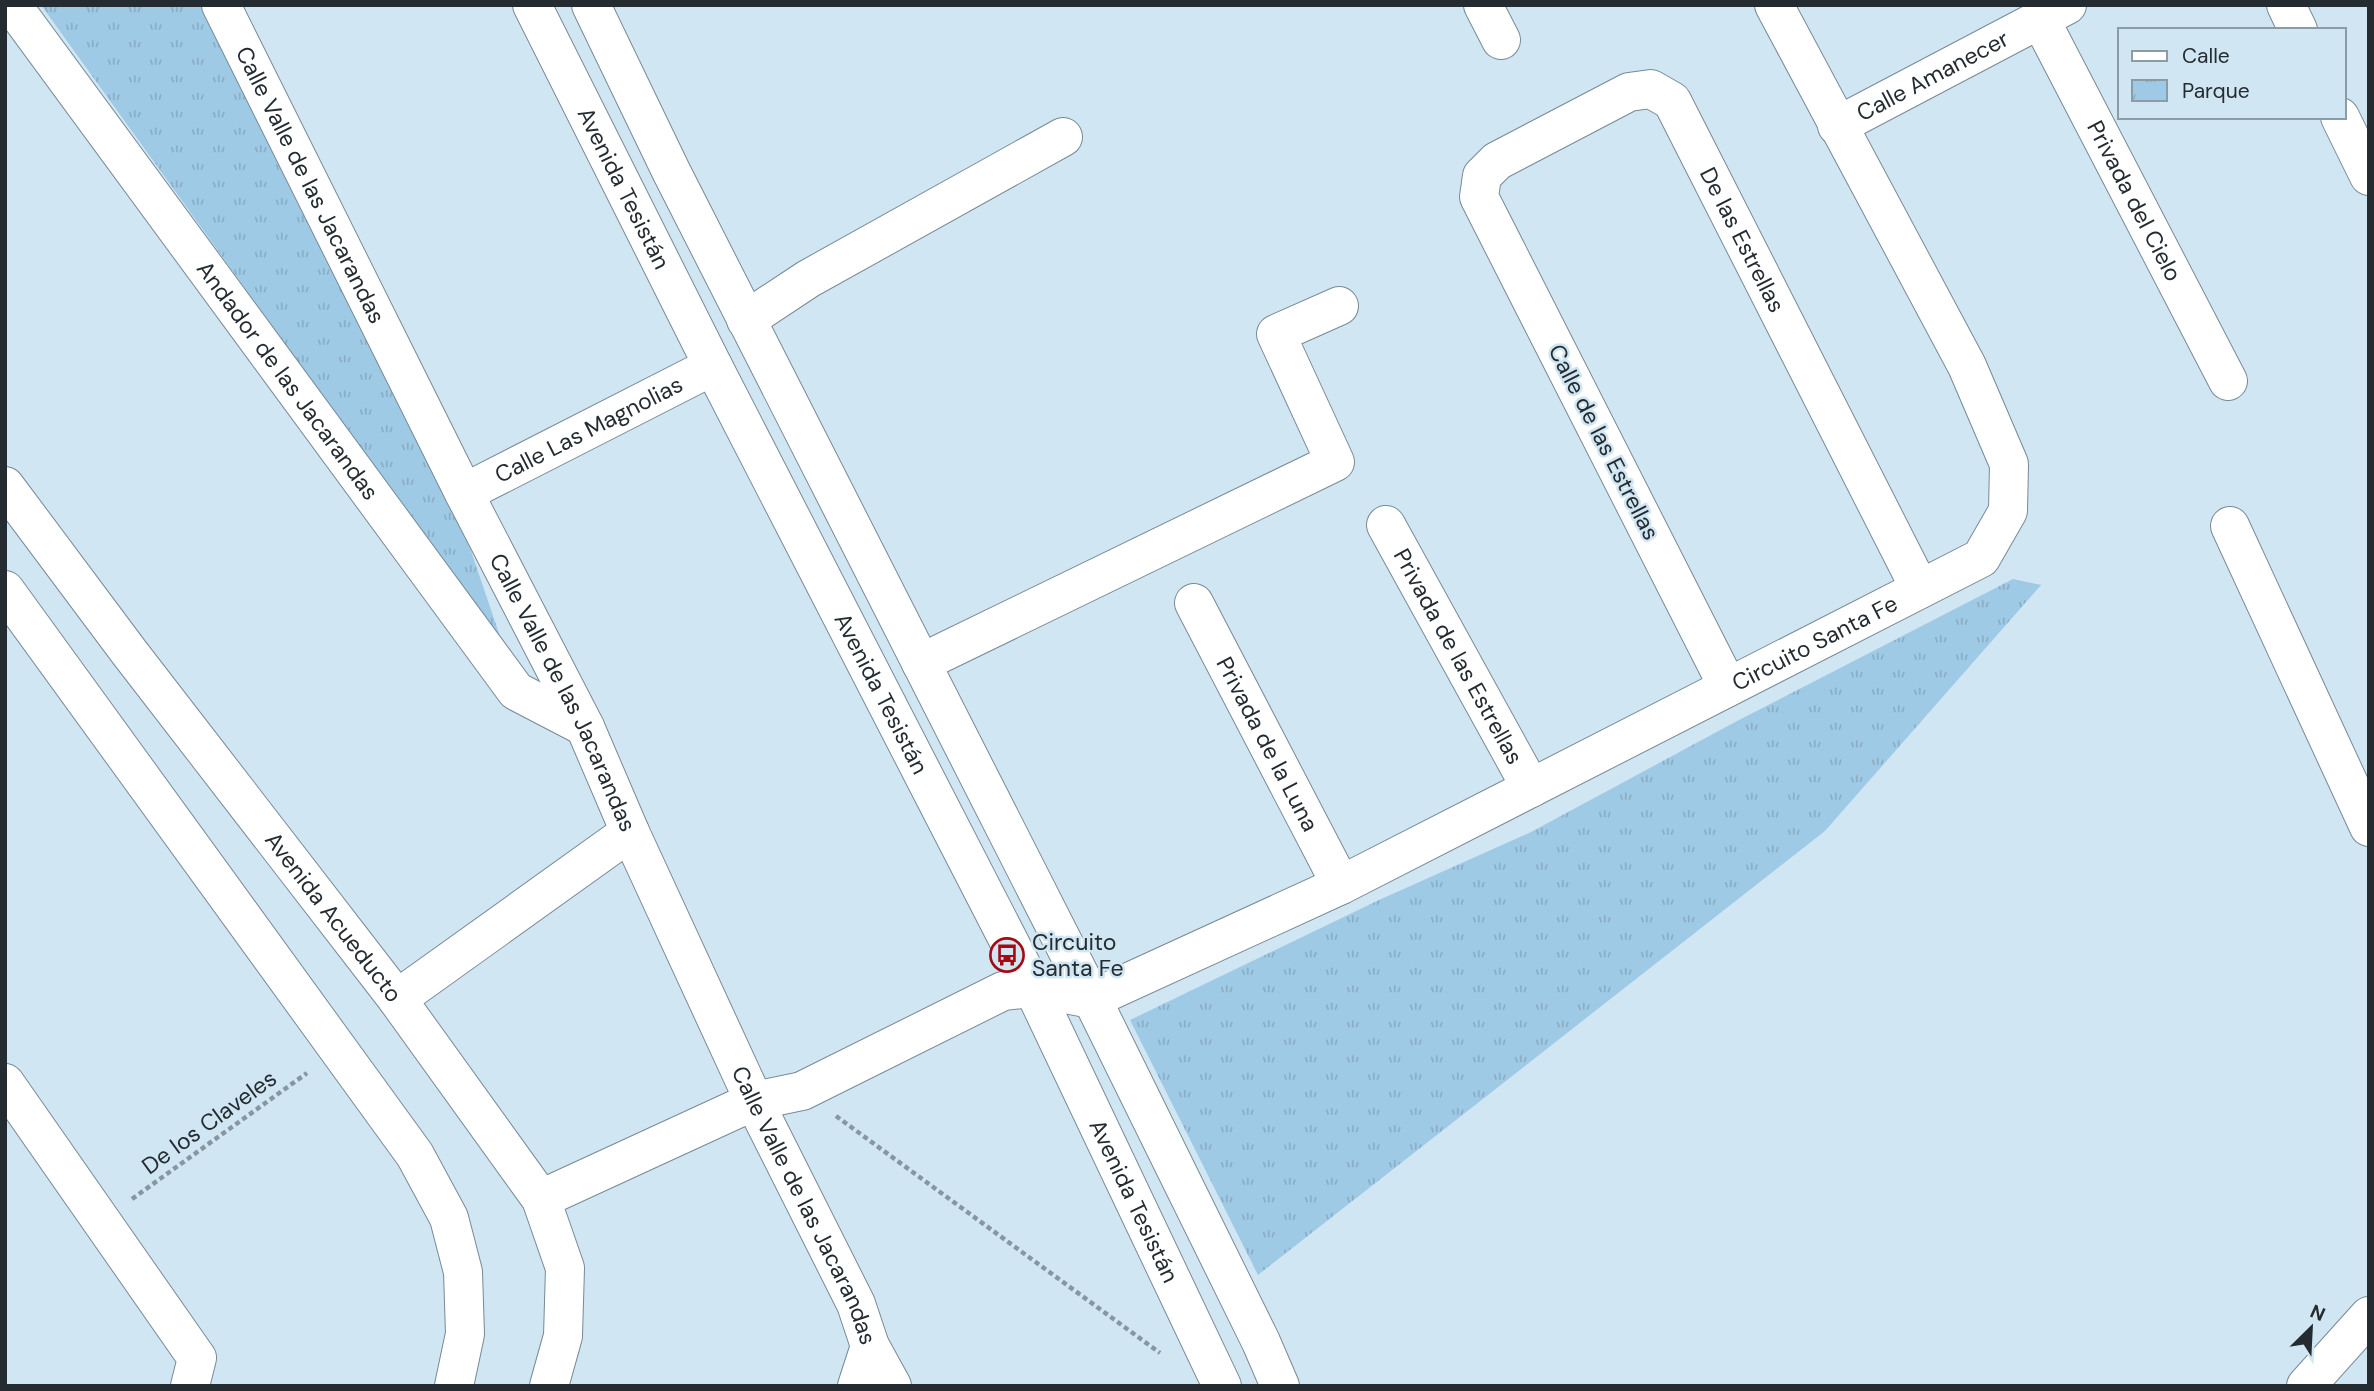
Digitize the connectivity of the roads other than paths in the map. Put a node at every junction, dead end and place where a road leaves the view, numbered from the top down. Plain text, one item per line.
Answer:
1 (12, 5) edge
2 (221, 5) edge
3 (532, 5) edge
4 (591, 5) edge
5 (1483, 5) edge
6 (1774, 5) edge
7 (2286, 5) edge
8 (2054, 12) edge
9 (2297, 28) edge
10 (1501, 40) dead end
11 (2341, 119) edge
12 (1837, 126) junction
13 (1063, 137) dead end
14 (2369, 176) edge
15 (1479, 197) joint
16 (1339, 306) dead end
17 (746, 320) junction
18 (713, 366) junction
19 (2228, 381) dead end
20 (5, 486) edge
21 (464, 493) junction
22 (1387, 525) dead end
23 (2230, 526) dead end
24 (1920, 589) junction
25 (5, 590) edge
26 (1194, 603) dead end
27 (920, 663) junction
28 (1728, 687) junction
29 (585, 727) junction
30 (1531, 788) junction
31 (2369, 827) edge
32 (630, 832) junction
33 (1341, 885) junction
34 (1033, 988) junction
35 (397, 999) junction
36 (1092, 999) junction
37 (5, 1083) edge
38 (754, 1101) junction
39 (541, 1199) junction
40 (2369, 1316) edge
41 (870, 1346) junction
42 (193, 1372) edge
43 (454, 1386) edge
44 (549, 1386) edge
45 (857, 1386) edge
46 (891, 1386) edge
47 (1222, 1386) edge
48 (1280, 1386) edge
49 (2306, 1386) edge

1 - 29 street, Andador de las Jacarandas
2 - 21 street, Calle Valle de las Jacarandas
3 - 18 street, Avenida Tesistán
4 - 17 street
5 - 10 street
6 - 12 street, Circuito Santa Fe
7 - 9 street
8 - 12 street, Calle Amanecer
8 - 19 street, Privada del Cielo
11 - 14 street
12 - 24 street, Circuito Santa Fe
13 - 17 street
15 - 24 street, De las Estrellas
15 - 28 street, Calle de las Estrellas
16 - 27 street
17 - 27 street
18 - 21 street, Calle Las Magnolias
18 - 34 street, Avenida Tesistán
20 - 35 street, Avenida Acueducto
21 - 29 street, Calle Valle de las Jacarandas
22 - 30 street, Privada de las Estrellas
23 - 31 street
24 - 28 street, Circuito Santa Fe
25 - 43 street
26 - 33 street, Privada de la Luna
27 - 36 street
28 - 30 street, Circuito Santa Fe
29 - 32 street, Calle Valle de las Jacarandas
30 - 33 street, Circuito Santa Fe
32 - 35 street
32 - 38 street, Calle Valle de las Jacarandas
33 - 36 street, Circuito Santa Fe
34 - 36 street
34 - 38 street
34 - 47 street, Avenida Tesistán
35 - 39 street, Avenida Acueducto
36 - 48 street
37 - 42 street
38 - 39 street
38 - 41 street, Calle Valle de las Jacarandas
39 - 44 street, Avenida Acueducto
40 - 49 street
41 - 45 street
41 - 46 street, Calle Valle de las Jacarandas

